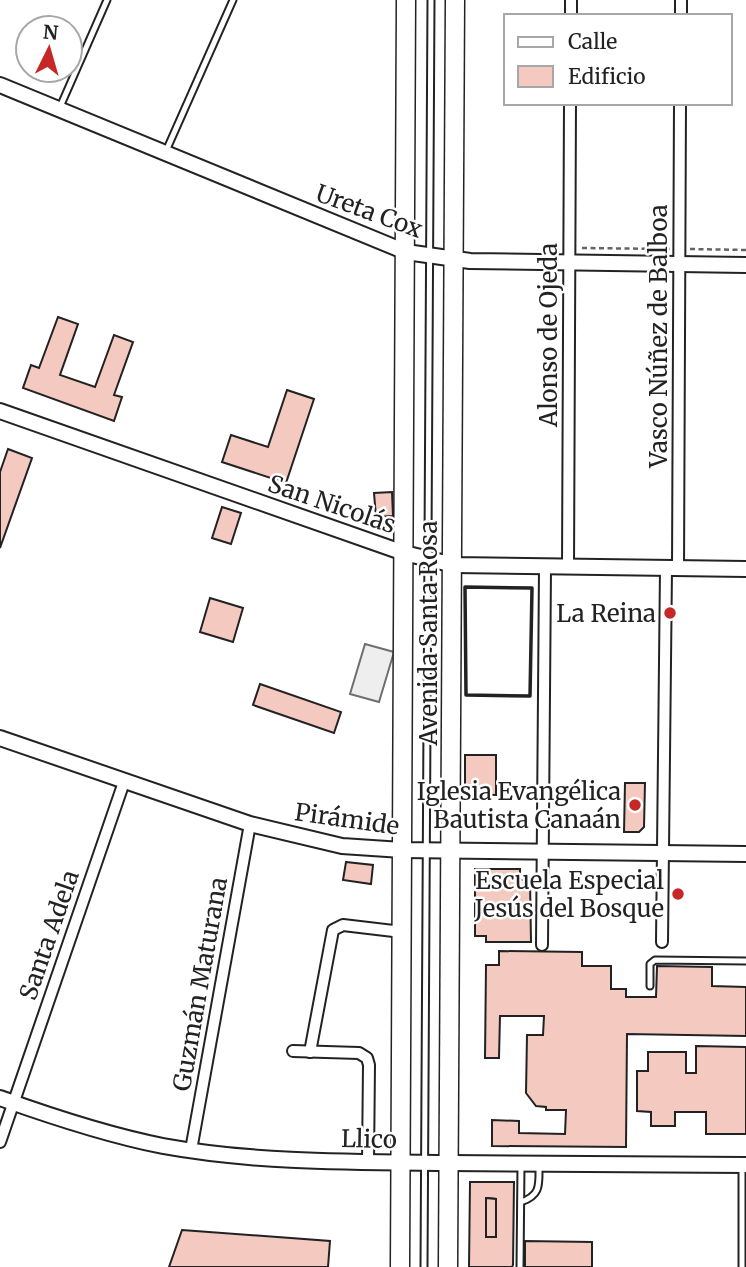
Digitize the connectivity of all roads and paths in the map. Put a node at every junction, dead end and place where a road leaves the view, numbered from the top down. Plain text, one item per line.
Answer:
1 (107, 0) edge
2 (233, 0) edge
3 (406, 0) edge
4 (431, 0) edge
5 (455, 0) edge
6 (0, 85) edge
7 (570, 105) edge
8 (681, 105) edge
9 (59, 110) junction
10 (165, 154) junction
11 (680, 249) junction
12 (746, 250) edge
13 (406, 252) junction
14 (569, 256) junction
15 (431, 257) junction
16 (455, 260) junction
17 (680, 264) junction
18 (746, 265) edge
19 (0, 411) edge
20 (404, 553) junction
21 (429, 560) junction
22 (454, 565) junction
23 (545, 568) junction
24 (568, 568) junction
25 (672, 569) junction
26 (746, 569) edge
27 (0, 738) edge
28 (124, 782) junction
29 (250, 824) junction
30 (402, 850) junction
31 (426, 851) junction
32 (451, 851) junction
33 (543, 852) junction
34 (663, 853) junction
35 (746, 854) edge
36 (402, 932) junction
37 (662, 943) dead end
38 (542, 945) dead end
39 (746, 961) edge
40 (650, 986) dead end
41 (293, 1051) dead end
42 (310, 1052) junction
43 (7, 1100) edge
44 (0, 1142) edge
45 (191, 1150) junction
46 (368, 1162) junction
47 (400, 1163) junction
48 (424, 1163) junction
49 (449, 1163) junction
50 (521, 1164) junction
51 (539, 1164) junction
52 (744, 1165) edge
53 (521, 1202) junction
54 (400, 1267) edge
55 (424, 1267) edge
56 (448, 1267) edge
57 (520, 1267) edge
58 (742, 1267) edge

1 - 9 lane
2 - 10 lane
3 - 13 main road, Avenida Santa Rosa
4 - 15 lane
5 - 16 main road, Avenida Santa Rosa
6 - 9 street, Ureta Cox
7 - 14 street, Alonso de Ojeda
8 - 11 street, Vasco Núñez de Balboa
9 - 10 street, Ureta Cox
10 - 13 street, Ureta Cox
11 - 12 path
11 - 14 path
11 - 17 street, Vasco Núñez de Balboa
13 - 15 street, Ureta Cox
13 - 20 main road, Avenida Santa Rosa
14 - 16 street, Ureta Cox
14 - 17 street, Ureta Cox
14 - 24 street, Alonso de Ojeda
15 - 16 street, Ureta Cox
15 - 21 lane
16 - 22 main road, Avenida Santa Rosa
17 - 18 street, Ureta Cox
17 - 25 street, Vasco Núñez de Balboa
19 - 20 street, San Nicolás
20 - 21 street, San Nicolás
20 - 30 main road, Avenida Santa Rosa
21 - 22 street, San Nicolás
21 - 31 lane
22 - 23 street, San Nicolás
22 - 32 main road, Avenida Santa Rosa
23 - 24 street, San Nicolás
23 - 33 street
24 - 25 street, San Nicolás
25 - 26 street, San Nicolás
25 - 34 street, Vasco Núñez de Balboa
27 - 28 street, Pirámide
28 - 29 street, Pirámide
28 - 43 street, Santa Adela
29 - 30 street, Pirámide
29 - 45 street, Guzmán Maturana
30 - 31 street, Pirámide
30 - 36 main road, Avenida Santa Rosa
31 - 32 street, Pirámide
31 - 48 lane
32 - 33 street, Pirámide
32 - 49 main road, Avenida Santa Rosa
33 - 34 street, Pirámide
33 - 38 street
34 - 35 street, Pirámide
34 - 37 street, Vasco Núñez de Balboa
36 - 42 street
36 - 47 main road, Avenida Santa Rosa
39 - 40 lane
41 - 42 street
42 - 46 street
43 - 44 street, Santa Adela
43 - 45 street, Llico
45 - 46 street, Llico
46 - 47 street, Llico
47 - 48 street, Llico
47 - 54 main road, Avenida Santa Rosa
48 - 49 street, Llico
48 - 55 lane
49 - 50 street, Llico
49 - 56 main road, Avenida Santa Rosa
50 - 51 street, Llico
50 - 53 lane
51 - 52 street, Llico
51 - 53 lane
52 - 58 lane
53 - 57 lane

